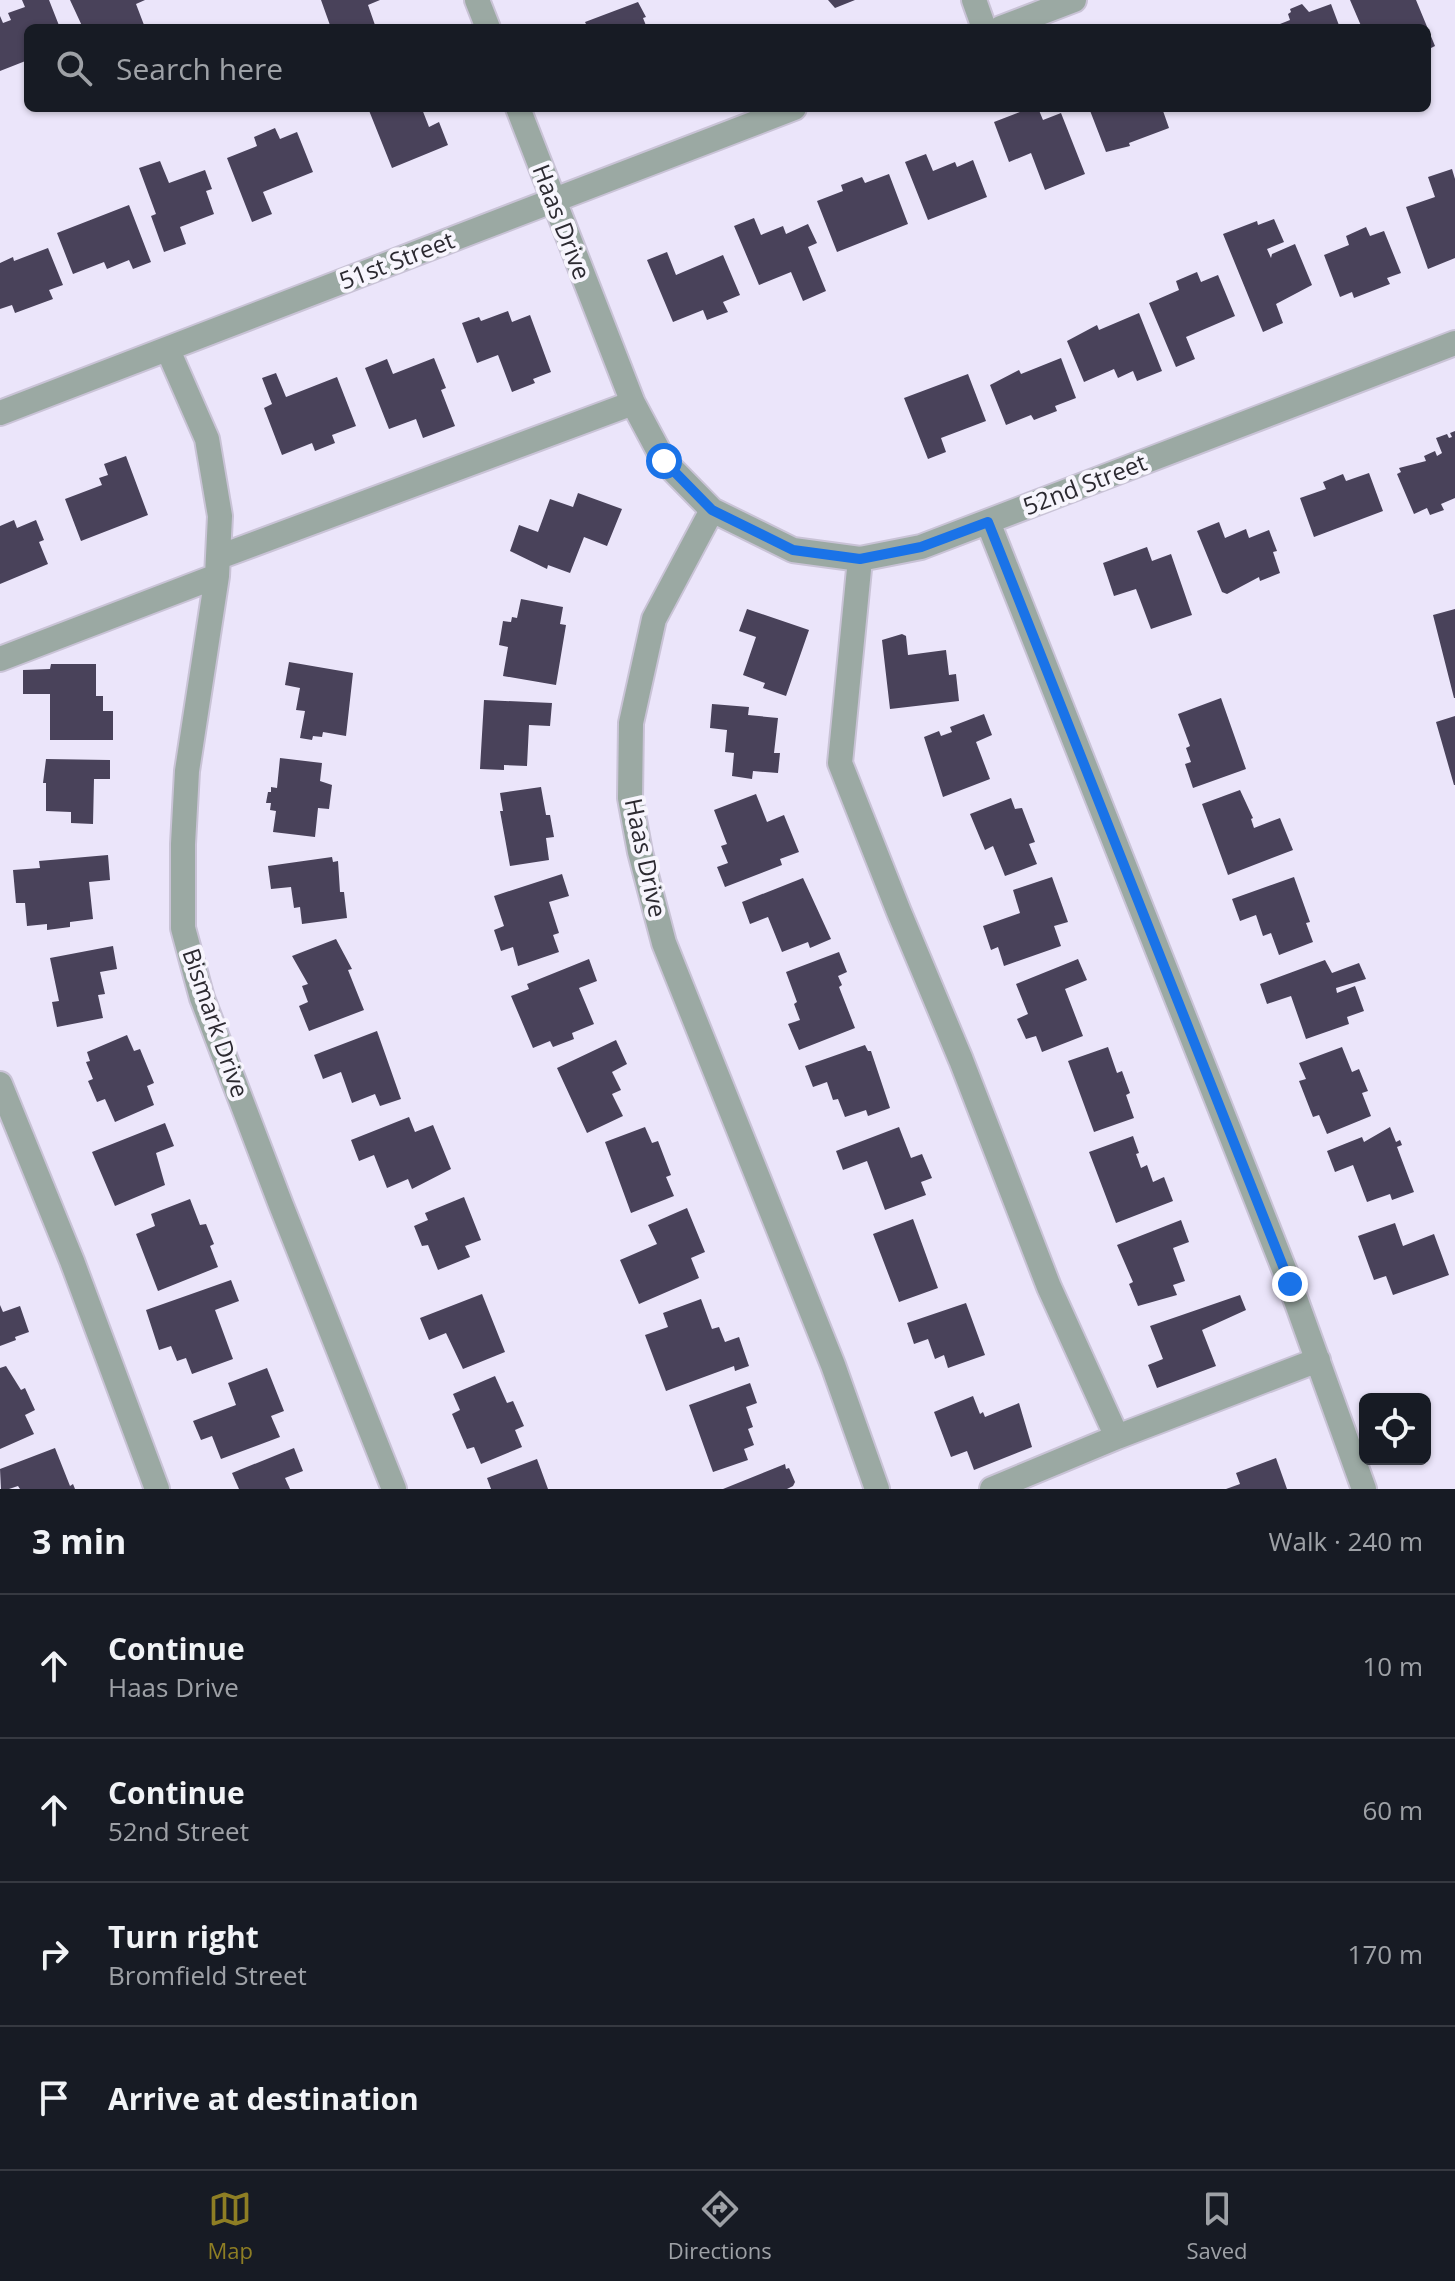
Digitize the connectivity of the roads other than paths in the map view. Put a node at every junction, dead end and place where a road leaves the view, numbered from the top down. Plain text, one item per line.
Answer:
1 (477, 0) edge
2 (974, 0) edge
3 (1074, 0) edge
4 (486, 24) edge
5 (983, 24) edge
6 (1011, 24) edge
7 (520, 112) edge
8 (784, 112) edge
9 (553, 201) junction
10 (1455, 343) edge
11 (168, 350) junction
12 (633, 403) junction
13 (0, 413) edge
14 (712, 510) junction
15 (988, 522) junction
16 (860, 559) junction
17 (218, 566) junction
18 (0, 659) edge
19 (0, 1084) edge
20 (1318, 1360) junction
21 (1117, 1437) junction
22 (157, 1489) edge
23 (394, 1489) edge
24 (877, 1489) edge
25 (992, 1489) edge
26 (1364, 1489) edge

1 - 4 street
2 - 5 street
3 - 6 street
7 - 9 street, Haas Drive
8 - 9 street, 51st Street
9 - 11 street, 51st Street
9 - 12 street, Haas Drive
10 - 15 street, 52nd Street
11 - 13 street, 51st Street
11 - 17 street, Bismark Drive
12 - 14 street, Haas Drive
12 - 17 street
14 - 16 street, 52nd Street
14 - 24 street, Haas Drive
15 - 16 street, 52nd Street
15 - 20 street
16 - 21 street
17 - 18 street
17 - 23 street, Bismark Drive
19 - 22 street
20 - 21 street
20 - 26 street
21 - 25 street

